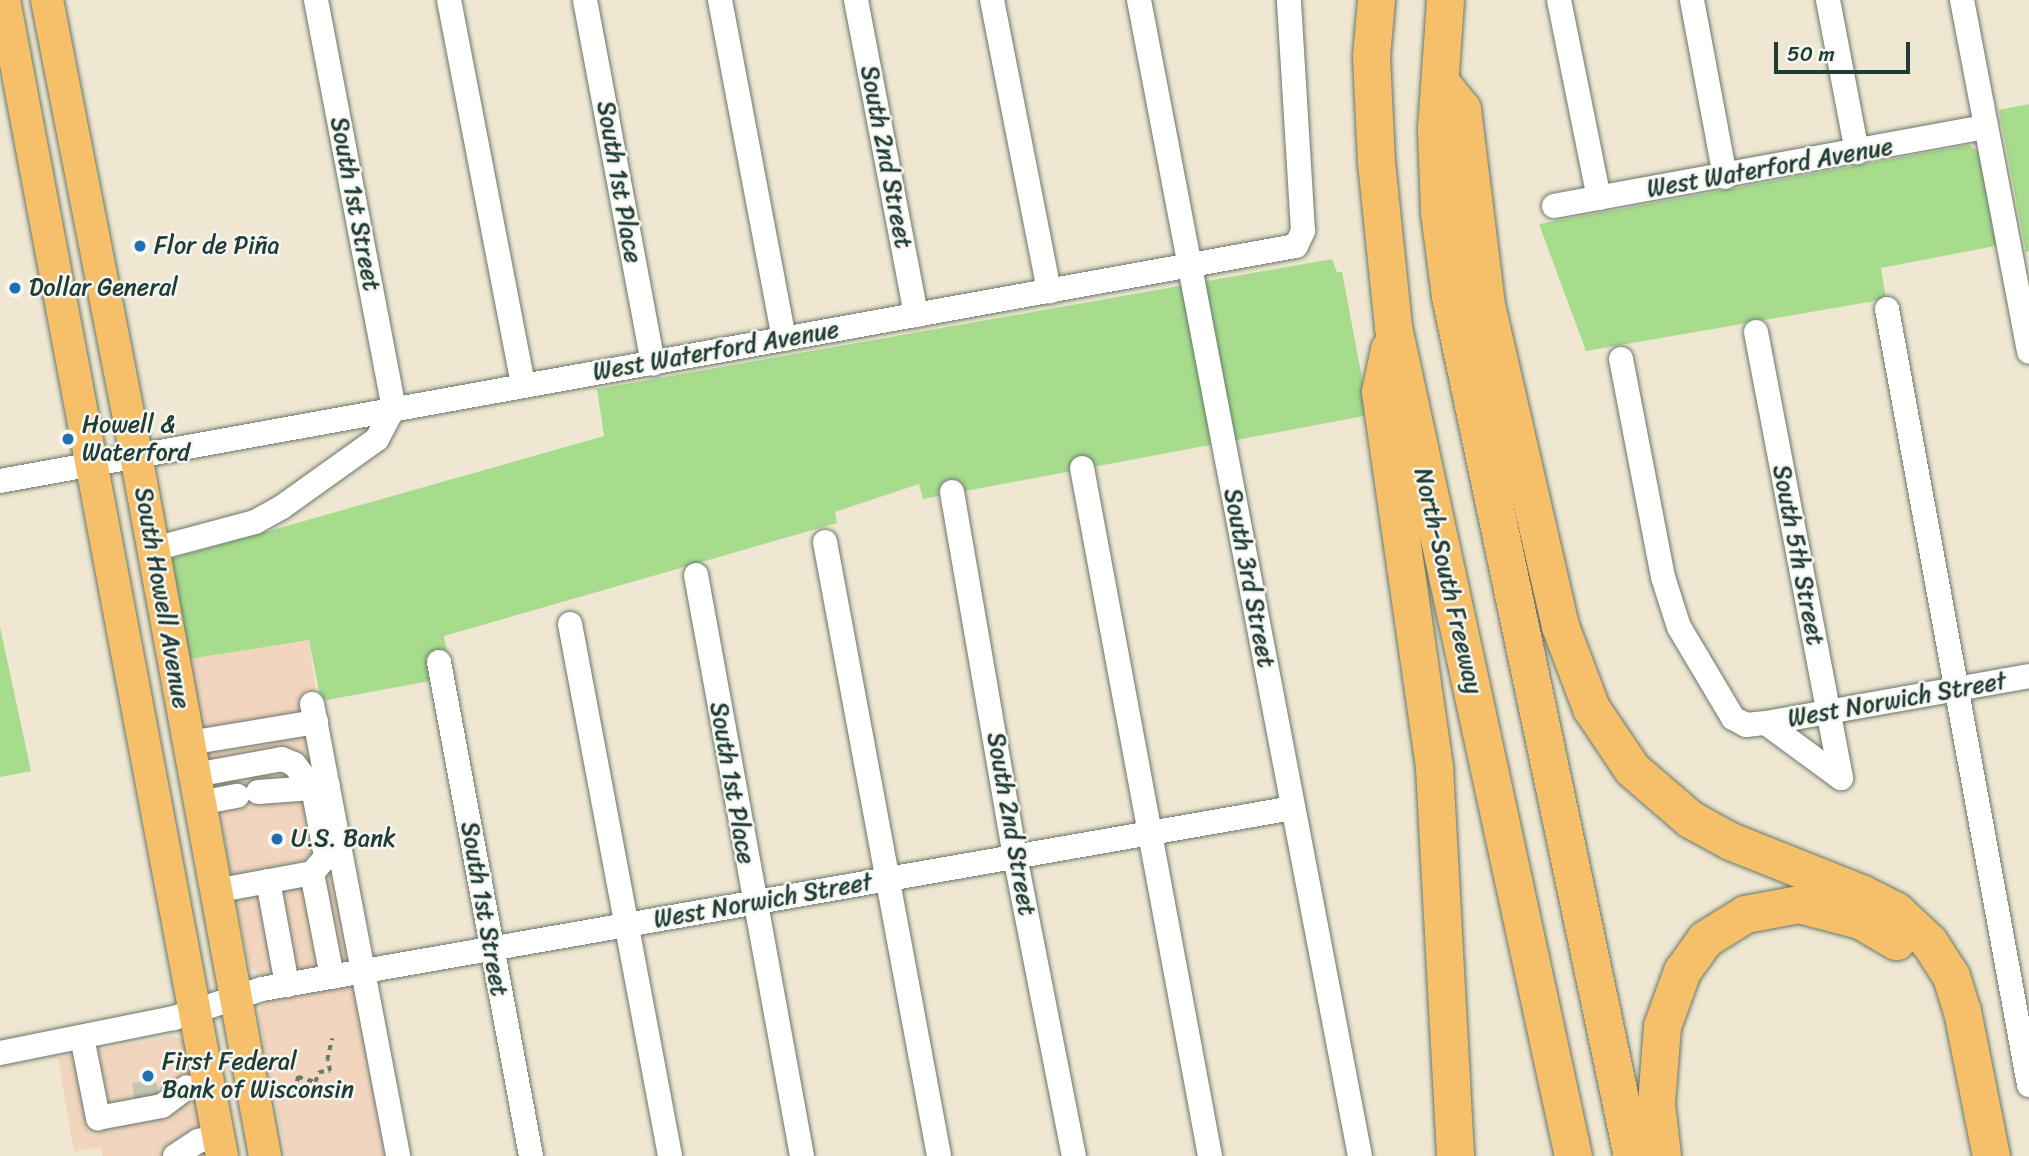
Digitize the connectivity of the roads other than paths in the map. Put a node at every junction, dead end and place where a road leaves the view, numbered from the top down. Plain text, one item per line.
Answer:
1 (4, 0) edge
2 (47, 0) edge
3 (316, 0) edge
4 (449, 0) edge
5 (585, 0) edge
6 (720, 0) edge
7 (856, 0) edge
8 (992, 0) edge
9 (1139, 0) edge
10 (1289, 0) edge
11 (1376, 0) edge
12 (1445, 0) edge
13 (1559, 0) edge
14 (1692, 0) edge
15 (1828, 0) edge
16 (1962, 0) edge
17 (1441, 83) junction
18 (1986, 128) junction
19 (1857, 152) junction
20 (1726, 177) junction
21 (1599, 198) junction
22 (1555, 206) dead end
23 (1190, 265) junction
24 (1049, 291) junction
25 (1887, 309) dead end
26 (916, 315) junction
27 (1393, 327) junction
28 (1756, 332) dead end
29 (784, 339) junction
30 (2029, 352) edge
31 (1621, 359) dead end
32 (653, 363) junction
33 (523, 386) junction
34 (394, 407) junction
35 (136, 455) junction
36 (91, 463) junction
37 (1082, 468) dead end
38 (0, 481) edge
39 (951, 492) dead end
40 (825, 542) dead end
41 (154, 549) junction
42 (696, 575) dead end
43 (570, 624) dead end
44 (439, 662) dead end
45 (2029, 677) edge
46 (1960, 689) junction
47 (1828, 712) junction
48 (1766, 723) junction
49 (189, 743) junction
50 (320, 786) junction
51 (197, 789) junction
52 (1293, 807) junction
53 (1150, 833) junction
54 (1015, 856) junction
55 (312, 873) junction
56 (886, 879) junction
57 (268, 881) junction
58 (215, 891) junction
59 (753, 903) junction
60 (625, 925) junction
61 (491, 949) junction
62 (363, 972) junction
63 (332, 977) junction
64 (287, 985) junction
65 (235, 998) junction
66 (195, 1011) junction
67 (82, 1037) junction
68 (0, 1053) edge
69 (2029, 1085) edge
70 (188, 1086) junction
71 (134, 1096) tunnel mouth
72 (106, 1117) junction
73 (220, 1146) edge
74 (1973, 1152) edge
75 (175, 1156) edge
76 (265, 1156) edge
77 (398, 1156) edge
78 (531, 1156) edge
79 (670, 1156) edge
80 (802, 1156) edge
81 (939, 1156) edge
82 (1074, 1156) edge
83 (1210, 1156) edge
84 (1360, 1156) edge
85 (1455, 1156) edge
86 (1573, 1156) edge
87 (1632, 1156) edge
88 (1662, 1156) edge

1 - 36 main road, South Howell Avenue
2 - 35 main road, South Howell Avenue
3 - 34 street, South 1st Street
4 - 33 street
5 - 32 street, South 1st Place
6 - 29 street
7 - 26 street, South 2nd Street
8 - 24 street
9 - 23 street, South 3rd Street
10 - 23 street, West Waterford Avenue
11 - 27 highway, North-South Freeway
12 - 17 highway
13 - 21 street
14 - 20 street
15 - 19 street
16 - 18 street
17 - 74 highway
17 - 87 highway
18 - 19 street, West Waterford Avenue
18 - 30 street
19 - 20 street, West Waterford Avenue
20 - 21 street, West Waterford Avenue
21 - 22 street, West Waterford Avenue
23 - 24 street, West Waterford Avenue
23 - 52 street, South 3rd Street
24 - 26 street, West Waterford Avenue
25 - 46 street
26 - 29 street, West Waterford Avenue
27 - 85 highway
27 - 86 highway, North-South Freeway
28 - 47 street, South 5th Street
29 - 32 street, West Waterford Avenue
31 - 48 street
32 - 33 street, West Waterford Avenue
33 - 34 street, West Waterford Avenue
34 - 35 street, West Waterford Avenue
34 - 41 street
35 - 36 street, West Waterford Avenue
35 - 41 main road, South Howell Avenue
36 - 38 street, West Waterford Avenue
36 - 66 main road, South Howell Avenue
37 - 53 street
39 - 54 street, South 2nd Street
40 - 56 street
41 - 49 main road, South Howell Avenue
42 - 59 street, South 1st Place
43 - 60 street
44 - 61 street, South 1st Street
45 - 46 street, West Norwich Street
46 - 47 street, West Norwich Street
46 - 69 street
47 - 48 street, West Norwich Street
47 - 48 street, South 5th Street
49 - 50 street
49 - 51 main road, South Howell Avenue
50 - 51 street
50 - 51 street
50 - 55 street
50 - 62 street
51 - 58 main road, South Howell Avenue
52 - 53 street, West Norwich Street
52 - 84 street, South 3rd Street
53 - 54 street, West Norwich Street
53 - 83 street
54 - 56 street, West Norwich Street
54 - 82 street, South 2nd Street
55 - 57 street
55 - 63 street
56 - 59 street, West Norwich Street
56 - 81 street
57 - 58 street
57 - 64 street
58 - 65 main road, South Howell Avenue
59 - 60 street, West Norwich Street
59 - 80 street, South 1st Place
60 - 61 street, West Norwich Street
60 - 79 street
61 - 62 street, West Norwich Street
61 - 78 street, South 1st Street
62 - 63 street, West Norwich Street
62 - 77 street
63 - 64 street, West Norwich Street
64 - 65 street, West Norwich Street
65 - 66 street, West Norwich Street
65 - 76 main road, South Howell Avenue
66 - 67 street, West Norwich Street
66 - 70 main road, South Howell Avenue
67 - 68 street, West Norwich Street
67 - 72 street
70 - 72 street
70 - 73 main road, South Howell Avenue
71 - 72 street
73 - 75 street
74 - 88 highway

